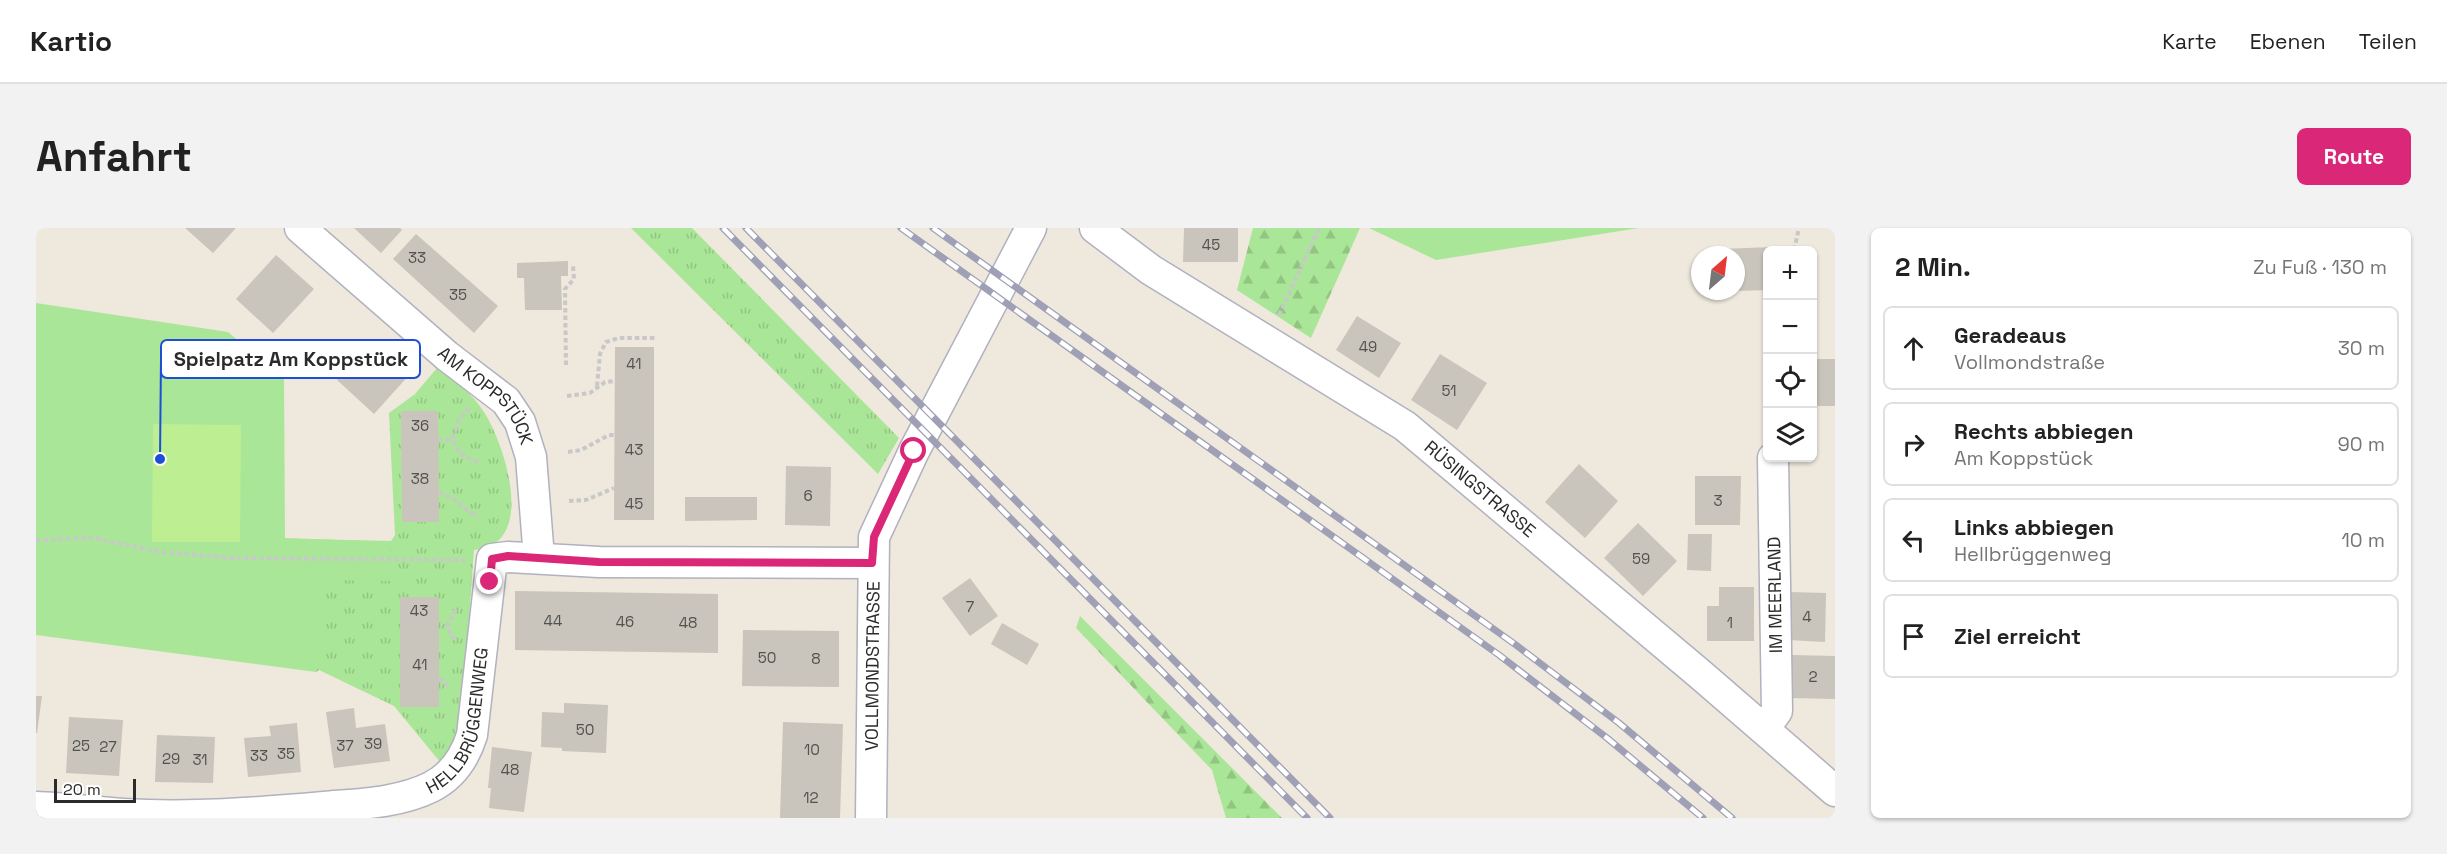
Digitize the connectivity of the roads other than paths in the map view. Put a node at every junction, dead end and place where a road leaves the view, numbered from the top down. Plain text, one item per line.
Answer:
1 (300, 228) edge
2 (1031, 228) edge
3 (1095, 228) edge
4 (1773, 462) edge
5 (539, 558) junction
6 (872, 563) junction
7 (1764, 729) junction
8 (1835, 791) edge
9 (36, 807) edge
10 (871, 818) edge

1 - 5 street, AM KOPPSTÜCK
2 - 6 street, VOLLMONDSTRASSE
3 - 7 street, RÜSINGSTRASSE
4 - 7 street, IM MEERLAND
5 - 6 street
5 - 9 street, HELLBRÜGGENWEG
6 - 10 street, VOLLMONDSTRASSE
7 - 8 street, RÜSINGSTRASSE

